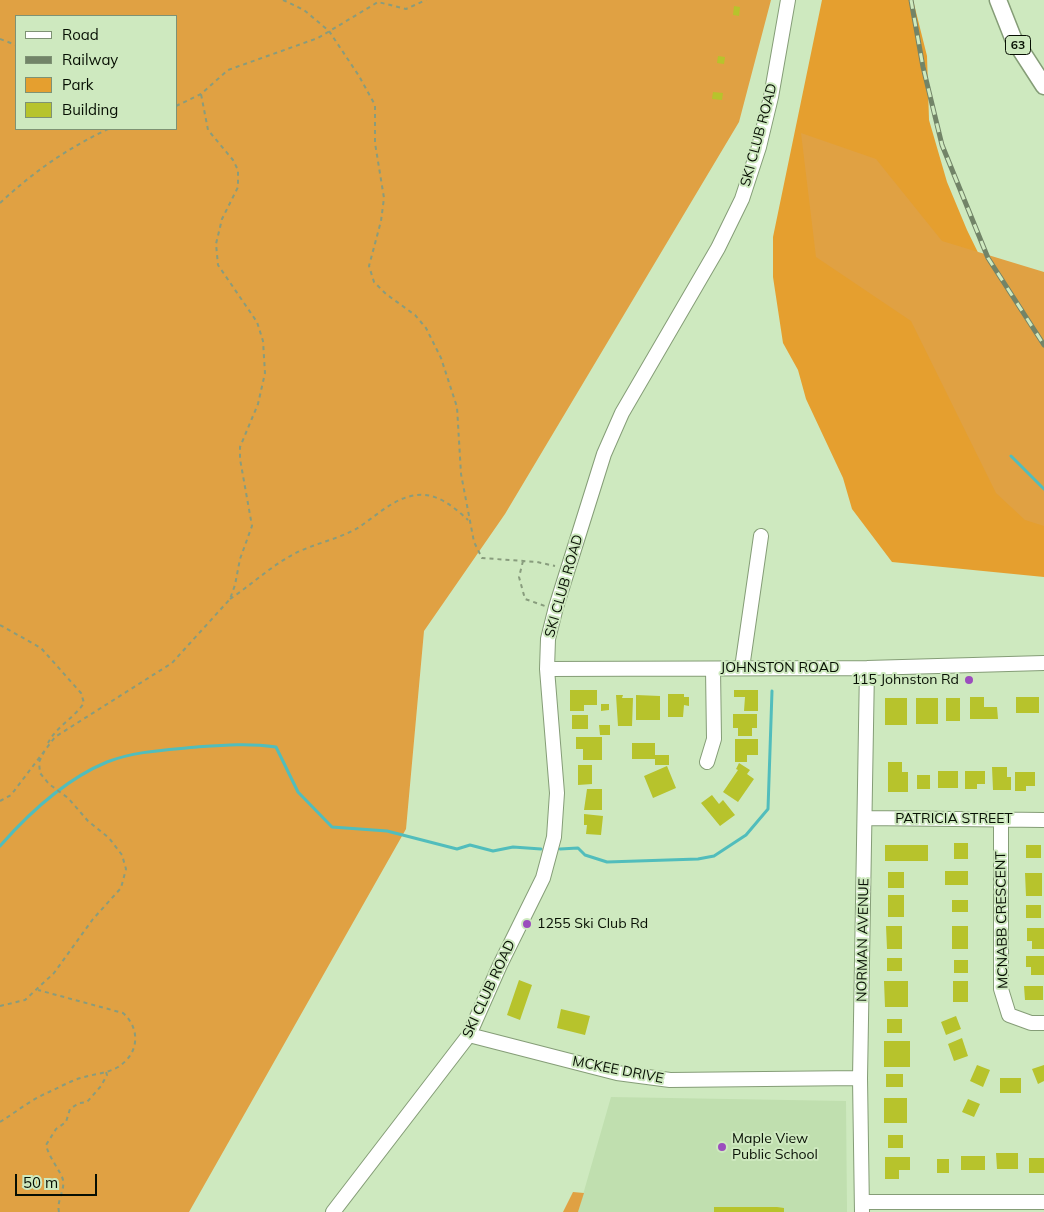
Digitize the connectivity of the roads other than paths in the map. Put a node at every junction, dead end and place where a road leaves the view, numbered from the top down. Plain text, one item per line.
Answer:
1 (788, 0) edge
2 (998, 0) edge
3 (1044, 86) edge
4 (761, 536) dead end
5 (1044, 664) edge
6 (742, 668) junction
7 (867, 668) junction
8 (546, 669) junction
9 (713, 669) junction
10 (707, 762) dead end
11 (865, 818) junction
12 (1002, 819) junction
13 (1044, 820) edge
14 (1044, 1023) edge
15 (470, 1035) junction
16 (860, 1078) junction
17 (1044, 1202) edge
18 (862, 1207) edge
19 (332, 1212) edge

1 - 8 street, SKI CLUB ROAD
2 - 3 main road, 63
4 - 6 street
5 - 7 street, JOHNSTON ROAD
6 - 7 street, JOHNSTON ROAD
6 - 9 street, JOHNSTON ROAD
7 - 11 street, NORMAN AVENUE
8 - 9 street, JOHNSTON ROAD
8 - 15 street, SKI CLUB ROAD
9 - 10 street
11 - 12 street, PATRICIA STREET
11 - 16 street, NORMAN AVENUE
12 - 13 street, PATRICIA STREET
12 - 14 street, MCNABB CRESCENT
15 - 16 street, MCKEE DRIVE
15 - 19 street, SKI CLUB ROAD
16 - 18 street, NORMAN AVENUE
17 - 18 street

